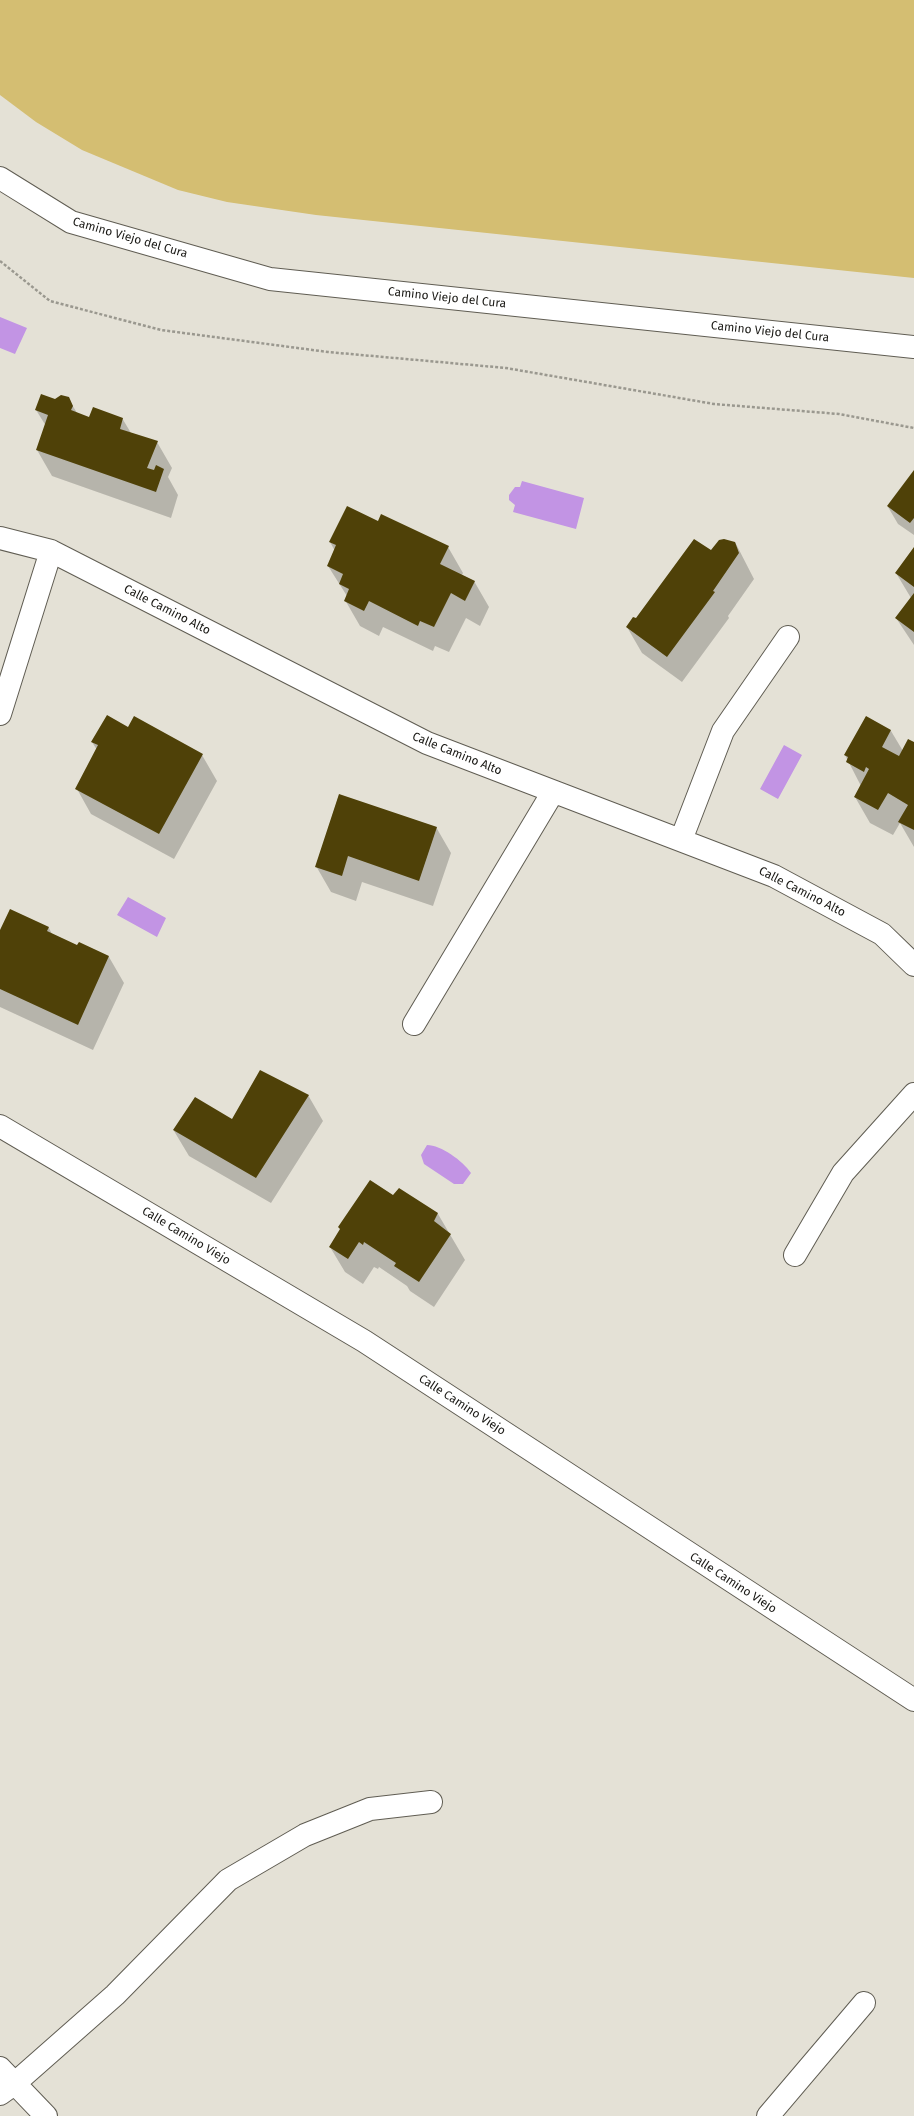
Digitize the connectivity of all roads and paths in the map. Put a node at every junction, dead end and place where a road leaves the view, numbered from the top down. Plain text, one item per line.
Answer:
1 (0, 178) edge
2 (0, 261) edge
3 (914, 347) edge
4 (914, 428) edge
5 (0, 538) edge
6 (51, 551) junction
7 (788, 637) dead end
8 (0, 714) edge
9 (553, 792) junction
10 (681, 840) junction
11 (914, 965) edge
12 (414, 1024) dead end
13 (914, 1094) edge
14 (0, 1126) edge
15 (796, 1255) dead end
16 (914, 1700) edge
17 (431, 1802) dead end
18 (864, 2003) dead end
19 (5, 2082) edge
20 (46, 2116) edge
21 (768, 2116) edge

1 - 3 street, Camino Viejo del Cura
2 - 4 path
5 - 6 street, Calle Camino Alto
6 - 8 street
6 - 9 street, Calle Camino Alto
7 - 10 street
9 - 10 street, Calle Camino Alto
9 - 12 street
10 - 11 street, Calle Camino Alto
13 - 15 street
14 - 16 street, Calle Camino Viejo
17 - 19 street
18 - 21 street
19 - 20 street

